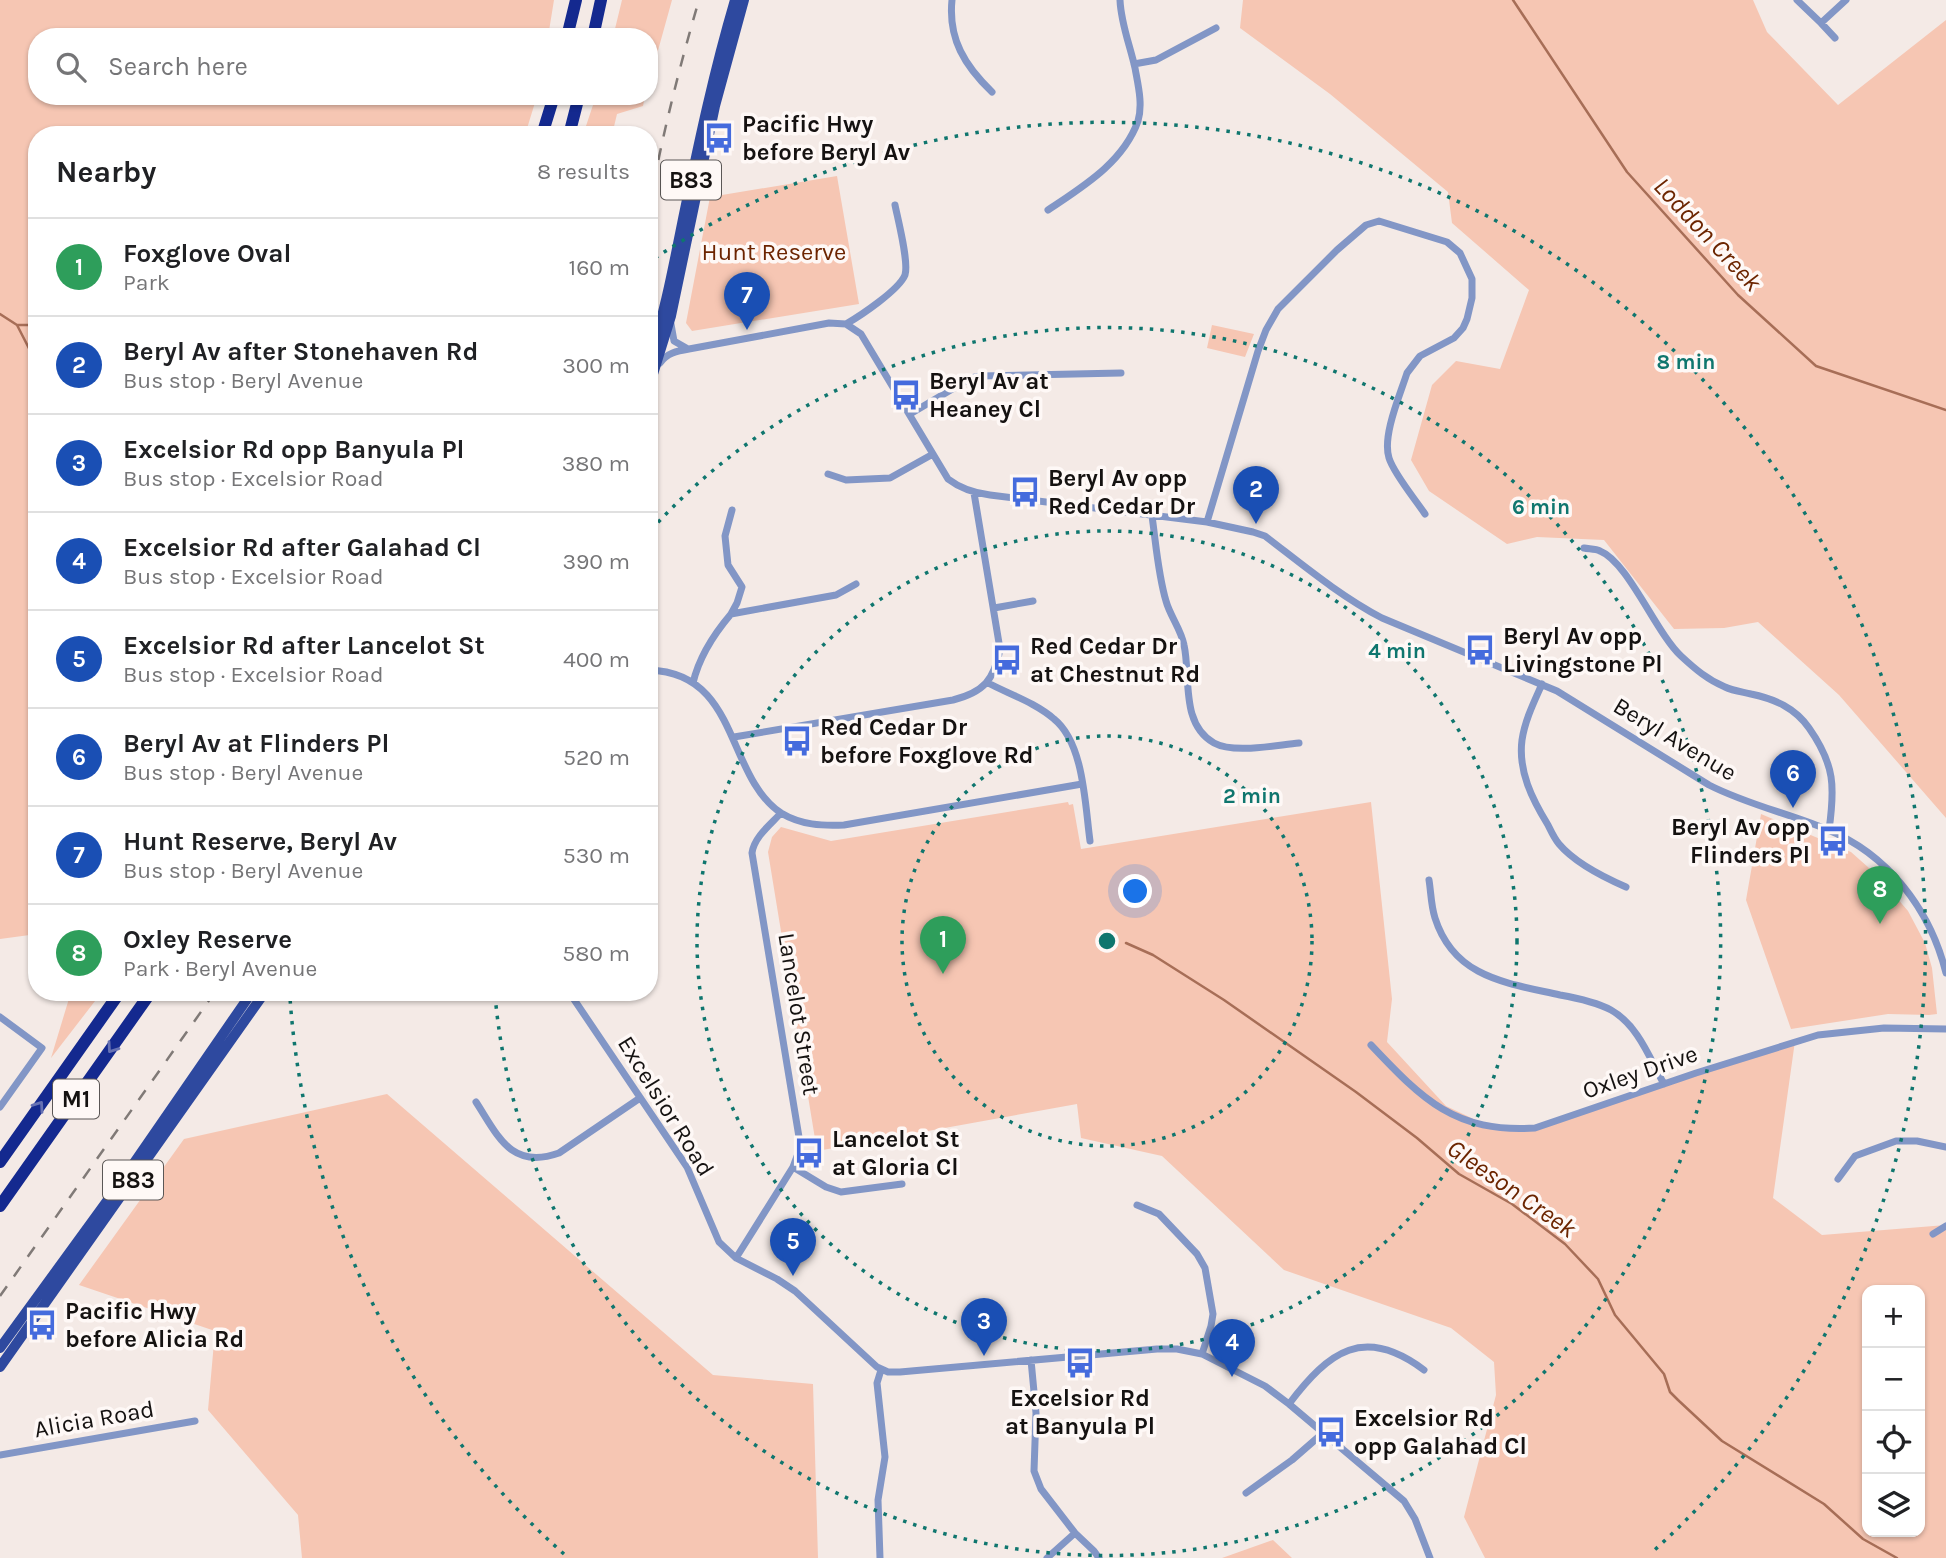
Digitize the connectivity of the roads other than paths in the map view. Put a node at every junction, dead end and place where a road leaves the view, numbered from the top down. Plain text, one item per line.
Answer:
1 (576, 0) edge
2 (601, 0) edge
3 (735, 0) edge
4 (744, 0) edge
5 (952, 0) edge
6 (1120, 0) edge
7 (1797, 0) edge
8 (1846, 0) edge
9 (1821, 23) junction
10 (569, 28) edge
11 (595, 28) edge
12 (1216, 28) dead end
13 (1836, 38) dead end
14 (1134, 64) junction
15 (992, 92) dead end
16 (551, 105) edge
17 (577, 105) edge
18 (545, 126) edge
19 (571, 126) edge
20 (895, 205) dead end
21 (1048, 210) dead end
22 (671, 316) junction
23 (846, 324) junction
24 (658, 336) edge
25 (689, 349) junction
26 (658, 350) edge
27 (658, 361) edge
28 (1121, 373) dead end
29 (910, 414) junction
30 (933, 454) junction
31 (828, 474) dead end
32 (974, 493) junction
33 (732, 510) dead end
34 (1425, 514) dead end
35 (1152, 516) junction
36 (1208, 522) junction
37 (1584, 548) dead end
38 (856, 584) dead end
39 (1033, 601) dead end
40 (994, 608) junction
41 (731, 614) junction
42 (658, 671) edge
43 (693, 683) junction
44 (988, 683) junction
45 (1542, 684) junction
46 (734, 737) junction
47 (1298, 743) dead end
48 (1082, 785) junction
49 (781, 813) junction
50 (1829, 830) junction
51 (1090, 841) dead end
52 (1429, 880) dead end
53 (1626, 887) dead end
54 (1946, 973) edge
55 (114, 1001) edge
56 (145, 1001) edge
57 (246, 1001) edge
58 (259, 1001) edge
59 (575, 1001) edge
60 (0, 1017) edge
61 (1946, 1029) edge
62 (1371, 1045) dead end
63 (1664, 1084) junction
64 (640, 1098) junction
65 (476, 1102) dead end
66 (0, 1107) edge
67 (1946, 1147) edge
68 (0, 1162) edge
69 (793, 1167) junction
70 (1838, 1179) dead end
71 (902, 1184) dead end
72 (1137, 1205) dead end
73 (0, 1206) edge
74 (1946, 1226) edge
75 (1933, 1234) dead end
76 (736, 1258) junction
77 (0, 1348) edge
78 (1202, 1354) junction
79 (1031, 1360) junction
80 (0, 1367) edge
81 (881, 1370) junction
82 (1424, 1370) dead end
83 (1289, 1404) junction
84 (195, 1421) dead end
85 (1322, 1433) junction
86 (0, 1455) edge
87 (1246, 1493) dead end
88 (1075, 1533) junction
89 (880, 1558) edge
90 (1047, 1558) edge
91 (1098, 1558) edge
92 (1430, 1558) edge

1 - 10 highway
2 - 11 highway
3 - 24 main road, B83
4 - 22 main road, B83
5 - 15 street
6 - 14 street
7 - 9 street
8 - 9 street
9 - 13 street
12 - 14 street
14 - 21 street
16 - 18 highway
17 - 19 highway
20 - 23 street
22 - 25 street
22 - 26 main road, B83
23 - 25 street
23 - 29 street, Beryl Avenue
25 - 27 street
28 - 29 street
29 - 30 street, Beryl Avenue
30 - 31 street
30 - 32 street, Beryl Avenue
32 - 35 street, Beryl Avenue
32 - 40 street
33 - 41 street
34 - 36 street
35 - 36 street, Beryl Avenue
35 - 47 street
36 - 45 street, Beryl Avenue
37 - 50 street
38 - 41 street
39 - 40 street
40 - 44 street
41 - 43 street
42 - 43 street
43 - 46 street
44 - 46 street
44 - 48 street
45 - 50 street, Beryl Avenue
45 - 53 street
46 - 49 street
48 - 49 street
48 - 51 street
49 - 69 street, Lancelot Street
50 - 54 street, Beryl Avenue
52 - 63 street
68 -> 55 highway, M1
56 -> 73 highway, M1
57 - 77 main road, B83
58 - 80 main road, B83
59 - 64 street, Excelsior Road
60 - 66 street
61 - 63 street, Oxley Drive
62 - 63 street, Oxley Drive
64 - 65 street
64 - 76 street, Excelsior Road
67 - 70 street
69 - 71 street
69 - 76 street, Lancelot Street
72 - 78 street
74 - 75 street
76 - 81 street, Excelsior Road
78 - 79 street
78 - 83 street
79 - 81 street
79 - 88 street
81 - 89 street
82 - 83 street
83 - 85 street
84 - 86 street, Alicia Road
85 - 87 street
85 - 92 street
88 - 90 street
88 - 91 street

